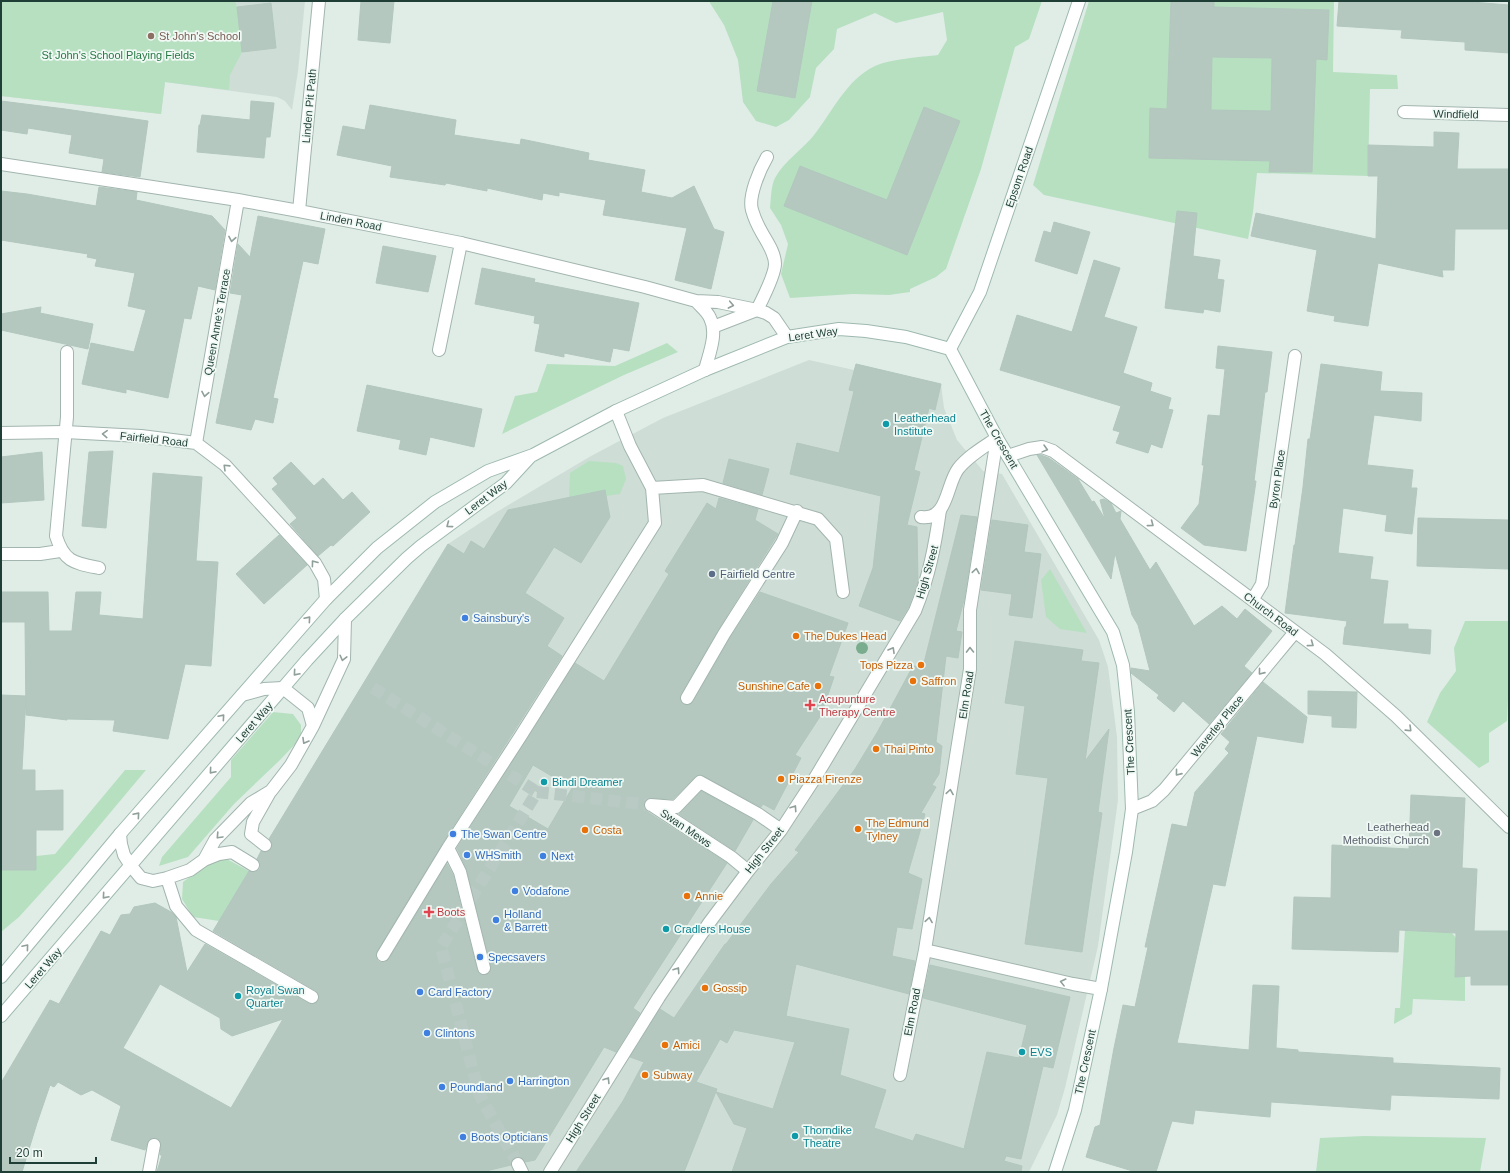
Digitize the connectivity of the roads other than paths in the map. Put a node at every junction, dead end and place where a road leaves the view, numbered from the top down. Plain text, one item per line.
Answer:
1 (318, 1) edge
2 (1079, 1) edge
3 (1404, 112) dead end
4 (1509, 115) edge
5 (767, 157) dead end
6 (1, 164) edge
7 (238, 200) junction
8 (299, 211) junction
9 (461, 244) junction
10 (696, 301) junction
11 (757, 310) junction
12 (713, 327) junction
13 (787, 337) junction
14 (950, 349) junction
15 (439, 350) dead end
16 (67, 352) dead end
17 (1295, 356) dead end
18 (705, 370) junction
19 (616, 411) junction
20 (65, 432) junction
21 (1, 433) edge
22 (997, 438) junction
23 (196, 443) junction
24 (533, 455) junction
25 (1008, 456) junction
26 (652, 488) junction
27 (940, 510) junction
28 (796, 511) junction
29 (921, 517) dead end
30 (60, 551) junction
31 (1, 554) edge
32 (99, 568) dead end
33 (843, 592) dead end
34 (326, 599) junction
35 (1253, 599) junction
36 (345, 619) junction
37 (1295, 632) junction
38 (283, 688) junction
39 (242, 695) junction
40 (688, 698) dead end
41 (313, 726) junction
42 (271, 791) junction
43 (1132, 809) junction
44 (1509, 826) edge
45 (781, 830) junction
46 (120, 834) junction
47 (265, 845) dead end
48 (448, 848) junction
49 (204, 860) junction
50 (253, 864) dead end
51 (131, 866) junction
52 (748, 871) junction
53 (167, 878) junction
54 (925, 950) junction
55 (383, 955) dead end
56 (484, 968) dead end
57 (1, 977) edge
58 (1101, 989) junction
59 (312, 997) dead end
60 (1, 1016) edge
61 (900, 1075) dead end
62 (154, 1145) dead end
63 (149, 1172) edge
64 (550, 1172) edge
65 (1055, 1172) edge

1 - 8 street, Linden Pit Path
2 - 14 street, Epsom Road
3 - 4 street, Windfield
5 - 11 street
6 - 7 street, Linden Road
7 - 8 street, Linden Road
7 -> 23 street, Queen Anne's Terrace
8 - 9 street, Linden Road
9 - 10 street, Linden Road
9 - 15 street
10 -> 11 street, Linden Road
10 - 12 street
11 - 12 street
11 - 13 street, Linden Road
12 - 18 street
13 - 14 street, Leret Way
13 - 18 street, Leret Way
14 - 22 street, The Crescent
16 - 20 street
17 - 35 street, Byron Place
18 - 19 street, Leret Way
19 - 24 street, Leret Way
19 - 26 street
20 - 21 street, Fairfield Road
23 -> 20 street, Fairfield Road
20 - 30 street
22 - 25 street, The Crescent
22 - 27 street, High Street
54 -> 22 street, Elm Road
34 -> 23 street, Fairfield Road
24 - 34 street, Leret Way
24 -> 36 street, Leret Way
25 -> 35 street, Church Road
25 - 43 street, The Crescent
26 - 28 street
26 - 48 street
27 - 29 street
45 -> 27 street, High Street
28 - 33 street
28 - 40 street
30 - 31 street
30 - 32 street
39 -> 34 street, Leret Way
35 - 37 street, Church Road
36 -> 38 street, Leret Way
36 -> 41 street
37 -> 43 street, Waverley Place
37 -> 44 street, Church Road
38 - 39 street
38 - 41 street
38 -> 51 street, Leret Way
46 -> 39 street, Leret Way
41 -> 42 street
42 - 47 street
42 -> 49 street
43 - 58 street, The Crescent
45 - 52 street, High Street
45 - 52 street, Swan Mews
46 - 51 street
57 -> 46 street, Leret Way
48 - 55 street
48 - 56 street
49 - 50 street
49 - 53 street
51 - 53 street
51 -> 60 street, Leret Way
64 -> 52 street, High Street
53 - 59 street
58 -> 54 street
54 - 61 street, Elm Road
58 - 65 street, The Crescent
62 - 63 street

